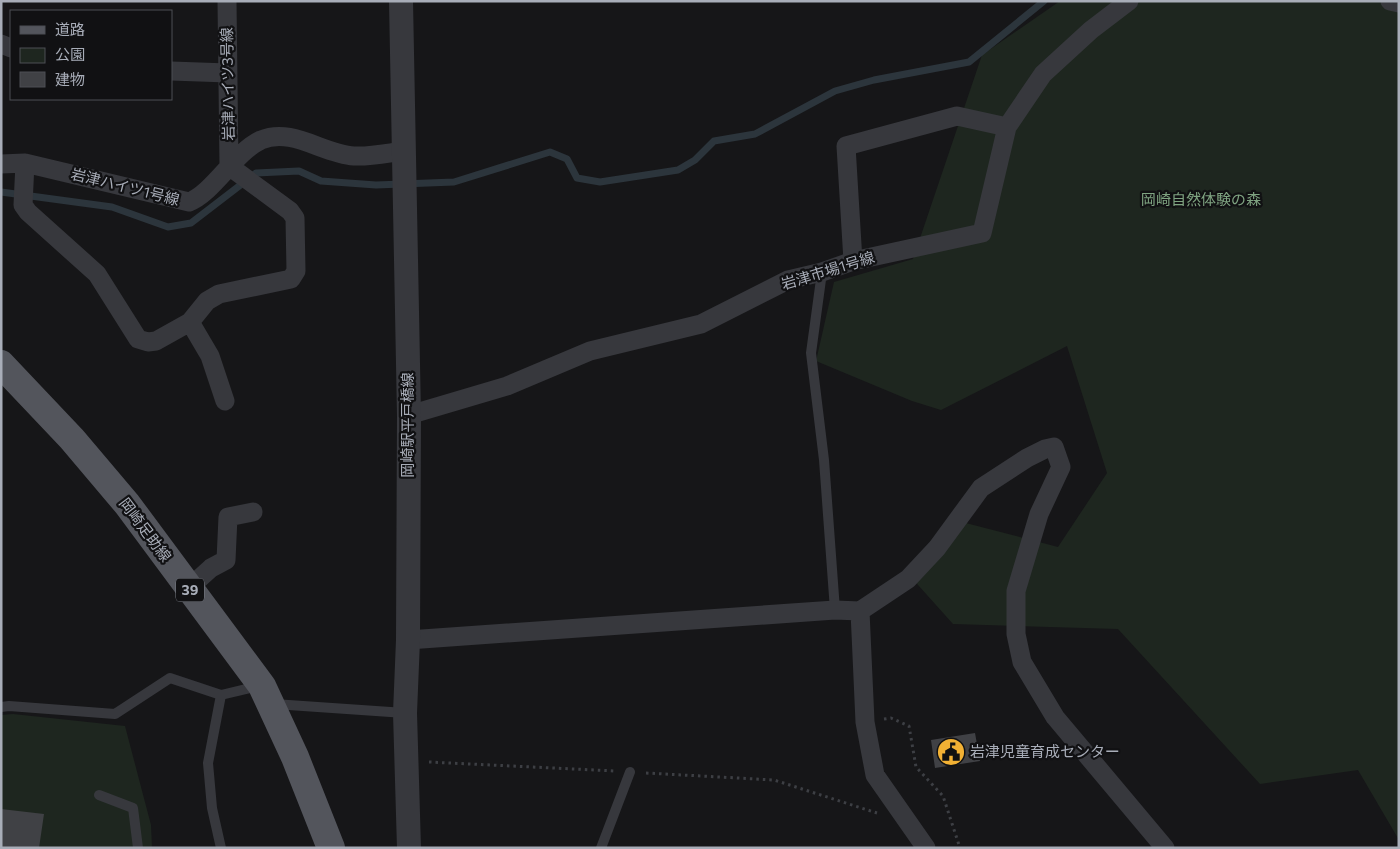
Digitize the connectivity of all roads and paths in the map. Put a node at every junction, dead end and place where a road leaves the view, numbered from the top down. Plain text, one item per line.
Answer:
1 (227, 1) edge
2 (401, 1) edge
3 (1129, 1) edge
4 (1390, 1) edge
5 (1399, 3) edge
6 (172, 71) edge
7 (228, 73) junction
8 (1007, 127) junction
9 (404, 151) junction
10 (25, 163) junction
11 (1, 164) edge
12 (229, 166) junction
13 (853, 261) junction
14 (822, 272) junction
15 (190, 322) junction
16 (1, 364) edge
17 (225, 401) dead end
18 (409, 415) junction
19 (253, 512) dead end
20 (189, 588) junction
21 (835, 610) junction
22 (860, 611) junction
23 (408, 640) junction
24 (221, 695) junction
25 (266, 695) junction
26 (1, 707) edge
27 (405, 712) junction
28 (865, 722) junction
29 (406, 760) junction
30 (630, 772) junction
31 (100, 795) dead end
32 (885, 816) dead end
33 (138, 848) edge
34 (221, 848) edge
35 (331, 848) edge
36 (409, 848) edge
37 (601, 848) edge
38 (926, 848) edge
39 (960, 848) edge
40 (1165, 848) edge

1 - 7 street, 岩津ハイツ3号線
2 - 9 street, 岡崎駅平戸橋線
3 - 8 street, 岩津市場1号線
4 - 5 street
6 - 7 street
7 - 12 street, 岩津ハイツ3号線
8 - 13 street, 岩津市場1号線
8 - 13 street
9 - 12 street, 岩津ハイツ1号線
9 - 18 street, 岡崎駅平戸橋線
10 - 11 street, 岩津ハイツ1号線
10 - 12 street, 岩津ハイツ1号線
10 - 15 street
12 - 15 street
13 - 14 street, 岩津市場1号線
14 - 18 street, 岩津市場1号線
14 - 21 lane
15 - 17 street
16 - 20 main road, 岡崎足助線 / 39
18 - 23 street, 岡崎駅平戸橋線
19 - 20 street
20 - 25 main road, 岡崎足助線 / 39
21 - 22 street
21 - 23 street
22 - 28 street
22 - 40 street
23 - 27 street, 岡崎駅平戸橋線
24 - 25 lane
24 - 26 lane
24 - 34 lane
25 - 27 lane
25 - 35 main road, 岡崎足助線 / 39
27 - 29 street, 岡崎駅平戸橋線
28 - 38 street
28 - 39 path
29 - 30 path
29 - 36 street, 岡崎駅平戸橋線
30 - 32 path
30 - 37 lane
31 - 33 lane

